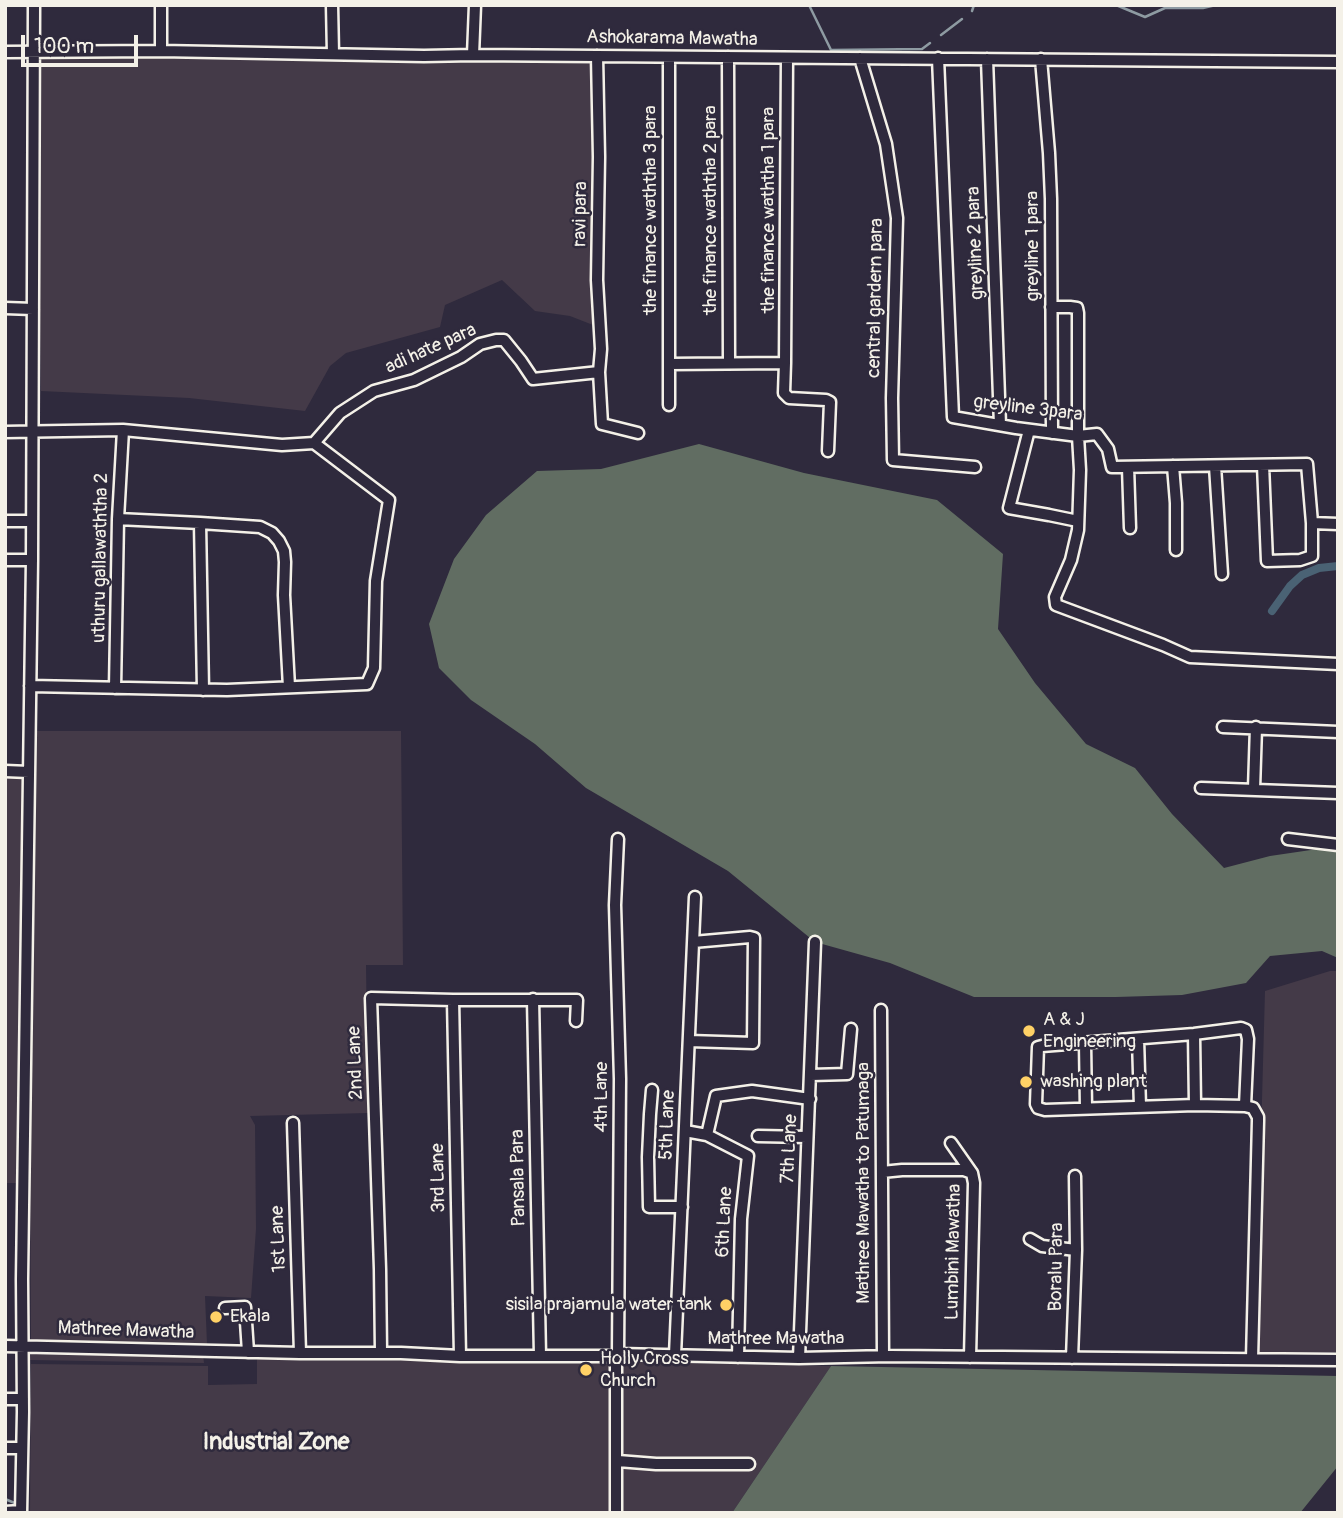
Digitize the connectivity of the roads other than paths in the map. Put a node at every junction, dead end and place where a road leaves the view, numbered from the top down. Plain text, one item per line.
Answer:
1 (34, 5) edge
2 (161, 5) edge
3 (332, 5) edge
4 (475, 5) edge
5 (35, 51) junction
6 (161, 51) junction
7 (5, 52) edge
8 (333, 54) junction
9 (472, 55) junction
10 (597, 56) junction
11 (669, 57) junction
12 (728, 57) junction
13 (787, 58) junction
14 (860, 58) junction
15 (938, 58) junction
16 (987, 59) junction
17 (1041, 59) junction
18 (1338, 62) edge
19 (1051, 307) junction
20 (5, 308) edge
21 (33, 309) junction
22 (669, 363) junction
23 (729, 363) junction
24 (785, 363) junction
25 (599, 372) junction
26 (669, 405) dead end
27 (1000, 425) junction
28 (123, 430) junction
29 (1029, 430) junction
30 (5, 432) edge
31 (32, 433) junction
32 (638, 433) dead end
33 (1052, 433) junction
34 (1078, 436) junction
35 (314, 443) junction
36 (828, 451) dead end
37 (1263, 465) junction
38 (1173, 466) junction
39 (1215, 466) junction
40 (975, 467) dead end
41 (1128, 467) junction
42 (118, 519) junction
43 (5, 521) edge
44 (32, 521) junction
45 (1078, 522) junction
46 (200, 523) junction
47 (1311, 523) junction
48 (1338, 524) edge
49 (1130, 528) dead end
50 (1176, 550) dead end
51 (5, 560) edge
52 (32, 560) junction
53 (1222, 574) dead end
54 (1338, 664) edge
55 (30, 686) junction
56 (289, 687) junction
57 (116, 688) junction
58 (203, 690) junction
59 (1223, 727) dead end
60 (1256, 727) junction
61 (1338, 732) edge
62 (5, 771) edge
63 (29, 772) junction
64 (1201, 788) dead end
65 (1254, 789) junction
66 (1338, 793) edge
67 (618, 839) dead end
68 (1288, 839) dead end
69 (1338, 845) edge
70 (695, 897) dead end
71 (693, 942) junction
72 (815, 942) dead end
73 (533, 999) junction
74 (453, 1000) junction
75 (881, 1010) dead end
76 (576, 1021) dead end
77 (851, 1029) dead end
78 (1194, 1034) junction
79 (1138, 1039) junction
80 (689, 1041) junction
81 (1085, 1043) junction
82 (811, 1075) junction
83 (652, 1090) dead end
84 (810, 1099) junction
85 (1195, 1105) junction
86 (1245, 1106) junction
87 (1140, 1107) junction
88 (1086, 1108) junction
89 (293, 1124) dead end
90 (685, 1131) junction
91 (707, 1135) junction
92 (758, 1136) dead end
93 (807, 1137) junction
94 (951, 1143) dead end
95 (882, 1172) junction
96 (972, 1172) junction
97 (1075, 1176) dead end
98 (682, 1207) junction
99 (1030, 1239) dead end
100 (1076, 1250) junction
101 (225, 1308) dead end
102 (22, 1345) junction
103 (5, 1346) edge
104 (248, 1352) junction
105 (381, 1352) junction
106 (300, 1353) junction
107 (617, 1355) junction
108 (675, 1355) junction
109 (460, 1356) junction
110 (540, 1356) junction
111 (883, 1356) junction
112 (738, 1357) junction
113 (970, 1357) junction
114 (799, 1358) junction
115 (1072, 1358) junction
116 (1252, 1359) junction
117 (1338, 1360) edge
118 (5, 1399) edge
119 (23, 1399) junction
120 (5, 1448) edge
121 (22, 1448) junction
122 (618, 1461) junction
123 (749, 1464) dead end
124 (5, 1512) edge
125 (21, 1512) edge
126 (617, 1513) edge

1 - 5 street
2 - 6 street
3 - 8 street
4 - 9 street
5 - 6 street, Ashokarama Mawatha
5 - 7 street, Ashokarama Mawatha
5 - 21 street
6 - 8 street, Ashokarama Mawatha
8 - 9 street, Ashokarama Mawatha
9 - 10 street, Ashokarama Mawatha
10 - 11 street, Ashokarama Mawatha
10 - 25 street, ravi para
11 - 12 street, Ashokarama Mawatha
11 - 22 street, the finance waththa 3 para
12 - 13 street, Ashokarama Mawatha
12 - 23 street, the finance waththa 2 para
13 - 14 street, Ashokarama Mawatha
13 - 24 street, the finance waththa 1 para
14 - 15 street, Ashokarama Mawatha
14 - 40 street, central gardern para
15 - 16 street, Ashokarama Mawatha
15 - 27 street, greyline 3para
16 - 17 street, Ashokarama Mawatha
16 - 27 street, greyline 2 para
17 - 18 street, Ashokarama Mawatha
17 - 19 street, greyline 1 para
19 - 33 street, greyline 1 para
19 - 34 street
20 - 21 street
21 - 31 street
22 - 23 street
22 - 26 street, the finance waththa 3 para
23 - 24 street
24 - 36 street, the finance waththa 1 para
25 - 32 street
25 - 35 street, adi hate para
27 - 29 street, greyline 3para
28 - 31 street
28 - 35 street
28 - 42 street, uthuru gallawaththa 2
29 - 33 street, greyline 3para
29 - 45 street
30 - 31 street
31 - 44 street
33 - 34 street, greyline 3para
34 - 41 street, greyline 3para
34 - 45 street
35 - 56 street
37 - 39 street
37 - 47 street
37 - 47 street
38 - 39 street
38 - 41 street
38 - 50 street
39 - 53 street
41 - 49 street
42 - 46 street
42 - 57 street, uthuru gallawaththa 2
43 - 44 street
44 - 52 street
45 - 54 street
46 - 56 street
46 - 58 street
47 - 48 street
51 - 52 street
52 - 55 street
55 - 57 street
55 - 63 street
56 - 58 street
57 - 58 street
59 - 60 street
60 - 61 street
60 - 65 street
62 - 63 street
63 - 102 street
64 - 65 street
65 - 66 street
67 - 107 street, 4th Lane
68 - 69 street
70 - 71 street, 5th Lane
71 - 80 street, 5th Lane
71 - 80 street
72 - 82 street, 7th Lane
73 - 74 street, 2nd Lane
73 - 76 street, 2nd Lane
73 - 110 street, Pansala Para
74 - 105 street, 2nd Lane
74 - 109 street, 3rd Lane
75 - 95 street, Mathree Mawatha to Patumaga
77 - 82 street
78 - 79 street
78 - 85 street
78 - 86 street
79 - 81 street
79 - 87 street
80 - 90 street, 5th Lane
81 - 88 street
81 - 88 street
82 - 84 street, 7th Lane
83 - 98 street
84 - 91 street
84 - 93 street, 7th Lane
85 - 86 street
85 - 87 street
86 - 116 street
87 - 88 street
89 - 106 street, 1st Lane
90 - 91 street, 6th Lane
90 - 98 street, 5th Lane
91 - 112 street, 6th Lane
92 - 93 street
93 - 114 street, 7th Lane
94 - 96 street
95 - 96 street, Lumbini Mawatha
95 - 111 street, Mathree Mawatha to Patumaga
96 - 113 street, Lumbini Mawatha
97 - 100 street, Boralu Para
98 - 108 street, 5th Lane
99 - 100 street
100 - 115 street, Boralu Para
101 - 104 street
102 - 103 street, Mathree Mawatha
102 - 104 street, Mathree Mawatha
102 - 119 street
104 - 106 street, Mathree Mawatha
105 - 106 street, Mathree Mawatha
105 - 109 street, Mathree Mawatha
107 - 108 street, Mathree Mawatha
107 - 110 street, Mathree Mawatha
107 - 122 street, 4th Lane
108 - 112 street, Mathree Mawatha
109 - 110 street, Mathree Mawatha
111 - 113 street, Mathree Mawatha
111 - 114 street, Mathree Mawatha
112 - 114 street, Mathree Mawatha
113 - 115 street, Mathree Mawatha
115 - 116 street, Mathree Mawatha
116 - 117 street, Mathree Mawatha
118 - 119 street
119 - 121 street
120 - 121 street
121 - 125 street
122 - 123 street
122 - 126 street, 4th Lane
124 - 125 street

